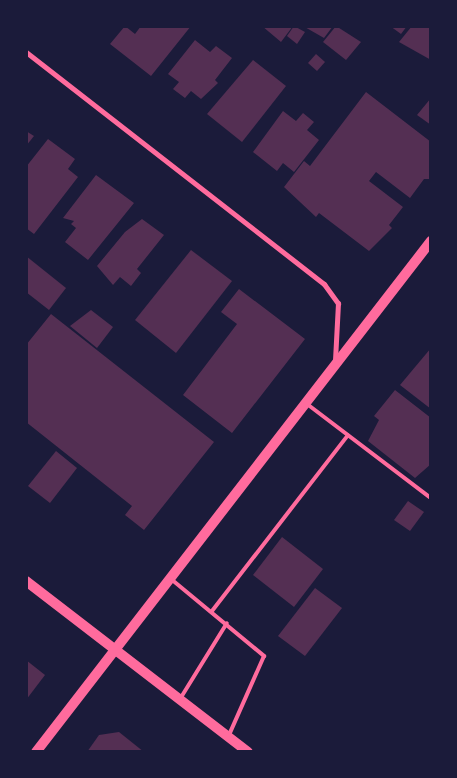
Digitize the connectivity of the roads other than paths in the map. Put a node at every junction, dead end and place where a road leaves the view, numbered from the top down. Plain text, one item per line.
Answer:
1 (26, 52) edge
2 (431, 241) edge
3 (335, 365) junction
4 (306, 402) junction
5 (348, 434) junction
6 (431, 498) edge
7 (170, 578) junction
8 (26, 581) edge
9 (212, 611) junction
10 (227, 623) junction
11 (116, 650) junction
12 (180, 699) junction
13 (228, 737) junction
14 (36, 752) edge
15 (248, 752) edge

1 - 3 street
2 - 3 main road
3 - 4 main road
4 - 5 lane
4 - 7 main road
5 - 6 lane
5 - 9 lane
7 - 9 lane
7 - 11 main road
8 - 11 main road
9 - 10 lane
10 - 12 lane
10 - 13 lane
11 - 12 main road
11 - 14 main road
12 - 13 main road
13 - 15 main road

